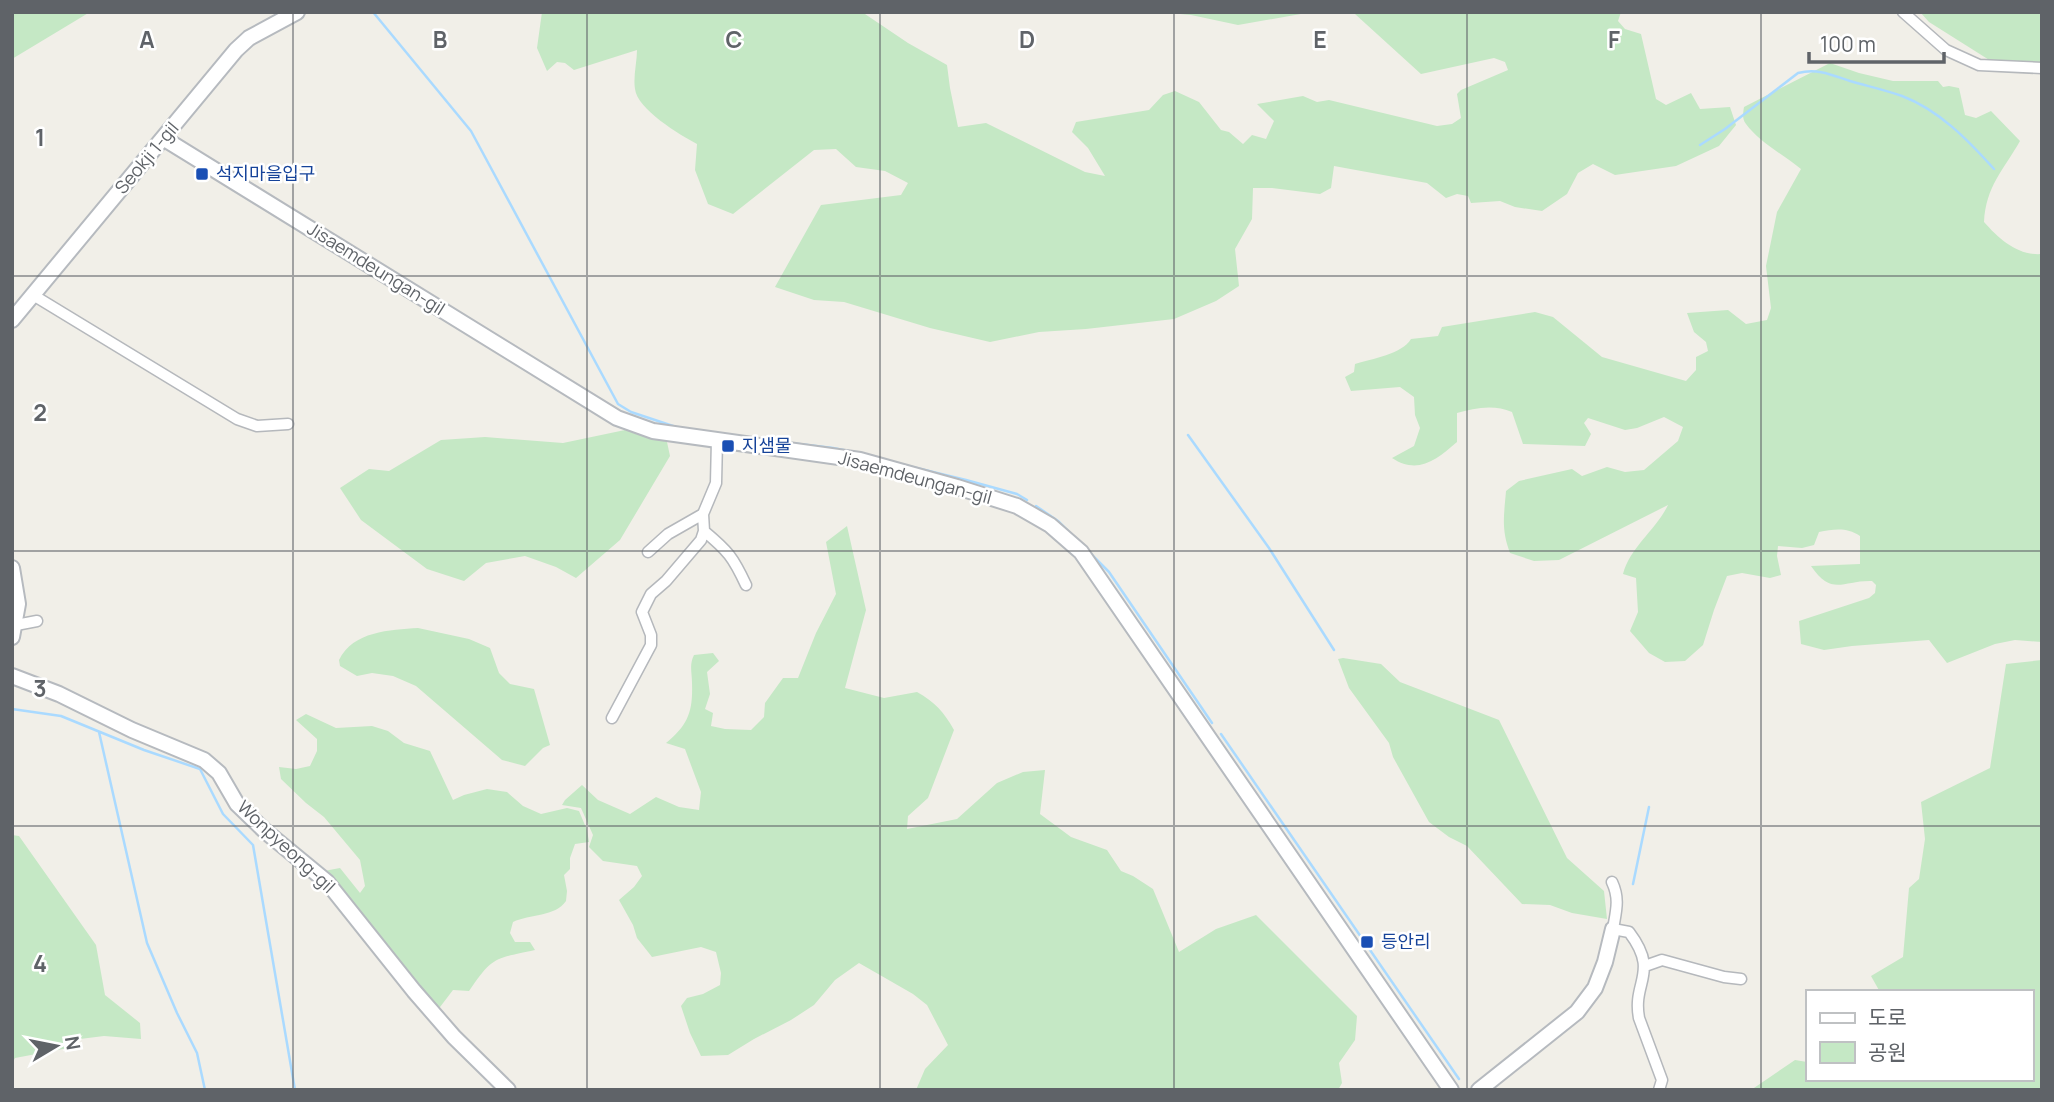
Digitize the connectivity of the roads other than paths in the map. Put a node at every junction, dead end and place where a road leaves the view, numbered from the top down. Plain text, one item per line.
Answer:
1 (297, 12) edge
2 (1903, 12) edge
3 (2042, 68) edge
4 (163, 138) junction
5 (39, 299) junction
6 (12, 320) edge
7 (288, 424) dead end
8 (717, 440) junction
9 (703, 514) junction
10 (704, 531) junction
11 (648, 552) dead end
12 (12, 568) edge
13 (746, 585) dead end
14 (37, 621) dead end
15 (14, 631) edge
16 (12, 676) edge
17 (612, 718) dead end
18 (1612, 882) dead end
19 (1613, 929) junction
20 (1645, 966) junction
21 (1741, 979) dead end
22 (508, 1090) edge
23 (1451, 1090) edge
24 (1479, 1090) edge
25 (1659, 1090) edge

1 - 4 street, Seokji 1-gil
2 - 3 street
4 - 5 street, Seokji 1-gil
4 - 8 street, Jisaemdeungan-gil
5 - 6 street, Seokji 1-gil
5 - 7 street
8 - 9 street
8 - 23 street, Jisaemdeungan-gil
9 - 10 street
9 - 11 street
10 - 13 street
10 - 17 street
12 - 15 street
14 - 15 street
16 - 22 street, Wonpyeong-gil
18 - 19 street
19 - 20 street
19 - 24 street
20 - 21 street
20 - 25 street

